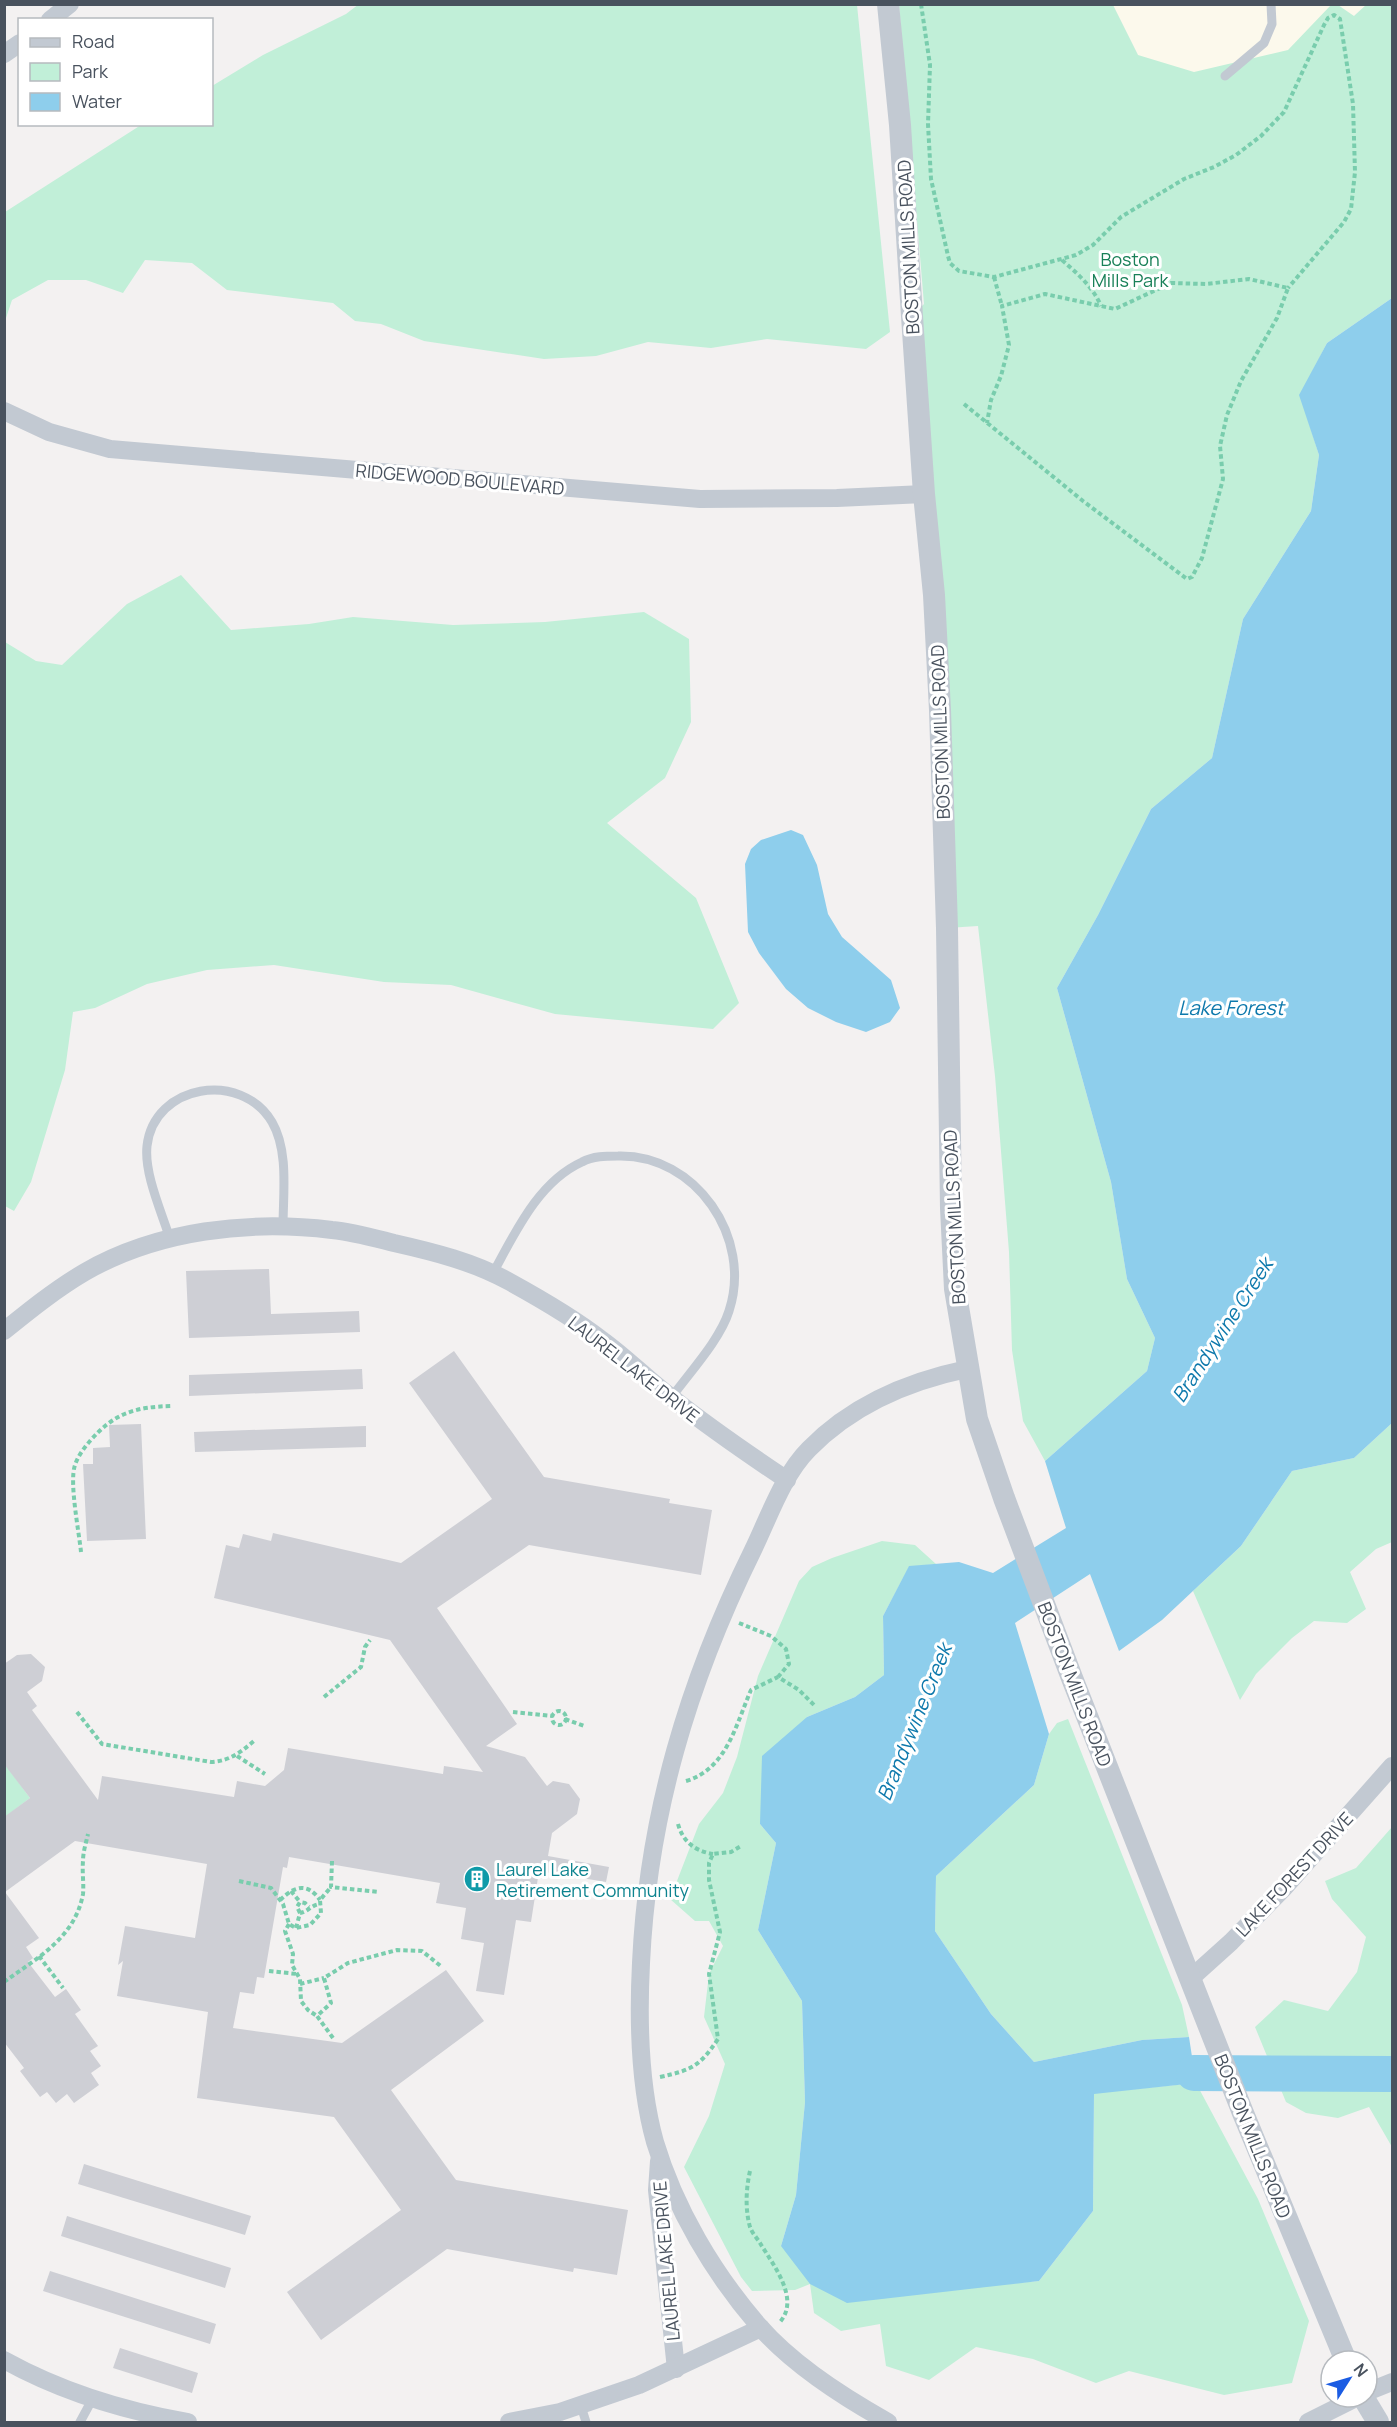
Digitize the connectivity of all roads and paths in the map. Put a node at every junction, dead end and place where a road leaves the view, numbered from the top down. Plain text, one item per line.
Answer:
1 (70, 4) edge
2 (888, 4) edge
3 (921, 4) edge
4 (1271, 4) edge
5 (52, 18) edge
6 (18, 44) edge
7 (4, 54) edge
8 (1225, 76) dead end
9 (1062, 259) junction
10 (994, 277) junction
11 (1288, 288) junction
12 (1002, 306) junction
13 (1101, 306) junction
14 (964, 404) dead end
15 (4, 411) edge
16 (987, 423) junction
17 (924, 494) junction
18 (283, 1227) junction
19 (171, 1239) junction
20 (493, 1273) junction
21 (4, 1331) edge
22 (968, 1369) junction
23 (671, 1398) junction
24 (171, 1406) dead end
25 (787, 1480) junction
26 (81, 1552) dead end
27 (721, 1617) junction
28 (370, 1640) dead end
29 (778, 1677) junction
30 (324, 1697) dead end
31 (814, 1705) dead end
32 (77, 1712) dead end
33 (513, 1712) dead end
34 (553, 1716) junction
35 (566, 1719) junction
36 (584, 1726) dead end
37 (255, 1740) dead end
38 (237, 1756) junction
39 (1392, 1766) edge
40 (265, 1774) dead end
41 (664, 1788) junction
42 (677, 1822) dead end
43 (88, 1834) dead end
44 (741, 1846) dead end
45 (713, 1854) junction
46 (332, 1861) dead end
47 (239, 1881) dead end
48 (331, 1887) junction
49 (291, 1892) junction
50 (379, 1892) dead end
51 (280, 1900) junction
52 (300, 1902) junction
53 (320, 1902) junction
54 (309, 1907) junction
55 (300, 1913) junction
56 (289, 1924) junction
57 (296, 1928) junction
58 (39, 1956) junction
59 (442, 1967) dead end
60 (269, 1971) dead end
61 (297, 1974) junction
62 (324, 1978) junction
63 (1191, 1978) junction
64 (4, 1982) edge
65 (300, 1984) junction
66 (63, 1988) dead end
67 (317, 2016) junction
68 (333, 2038) dead end
69 (645, 2080) junction
70 (659, 2154) junction
71 (750, 2171) dead end
72 (764, 2331) junction
73 (1341, 2349) edge
74 (4, 2360) edge
75 (676, 2369) junction
76 (93, 2398) junction
77 (1334, 2409) edge
78 (1370, 2409) edge
79 (584, 2414) edge
80 (877, 2420) edge
81 (80, 2422) edge
82 (188, 2422) edge
83 (509, 2422) edge
84 (1308, 2422) edge
85 (1378, 2422) edge

1 - 5 street
2 - 17 street, BOSTON MILLS ROAD
3 - 10 path
4 - 8 lane
6 - 7 street
9 - 10 path
9 - 11 path
9 - 13 path
10 - 12 path
11 - 13 path
11 - 16 path
12 - 13 path
12 - 16 path
14 - 16 path
15 - 17 street, RIDGEWOOD BOULEVARD
17 - 22 street, BOSTON MILLS ROAD
18 - 19 street, LAUREL LAKE DRIVE
18 - 19 lane
18 - 20 street, LAUREL LAKE DRIVE
19 - 21 street, LAUREL LAKE DRIVE
20 - 23 street, LAUREL LAKE DRIVE
20 - 23 lane
22 - 25 street, LAUREL LAKE DRIVE
22 - 63 street, BOSTON MILLS ROAD
23 - 25 street, LAUREL LAKE DRIVE
24 - 26 path
25 - 27 street, LAUREL LAKE DRIVE
27 - 29 path
27 - 41 street, LAUREL LAKE DRIVE
28 - 30 path
29 - 31 path
29 - 41 path
32 - 38 path
33 - 34 path
34 - 35 path
34 - 35 path
35 - 36 path
37 - 38 path
38 - 40 path
39 - 63 street, LAKE FOREST DRIVE
41 - 69 street, LAUREL LAKE DRIVE
42 - 45 path
43 - 58 path
44 - 45 path
45 - 69 path
46 - 48 path
47 - 51 path
48 - 50 path
48 - 53 path
49 - 51 path
49 - 52 path
49 - 53 path
51 - 56 path
52 - 54 path
52 - 55 path
53 - 54 path
53 - 57 path
54 - 55 path
55 - 57 path
56 - 57 path
56 - 61 path
58 - 64 path
58 - 66 path
59 - 62 path
60 - 61 path
61 - 65 path
62 - 65 path
62 - 67 path
63 - 73 street, BOSTON MILLS ROAD
65 - 67 path
67 - 68 path
69 - 70 street, LAUREL LAKE DRIVE
70 - 72 street, LAUREL LAKE DRIVE
70 - 75 street, LAUREL LAKE DRIVE
71 - 72 path
72 - 75 street, LAUREL LAKE DRIVE
72 - 80 street, LAUREL LAKE DRIVE
74 - 76 street
75 - 79 street, LAUREL LAKE DRIVE
76 - 81 lane
76 - 82 street
77 - 84 street
78 - 85 street
79 - 83 street, LAUREL LAKE DRIVE

